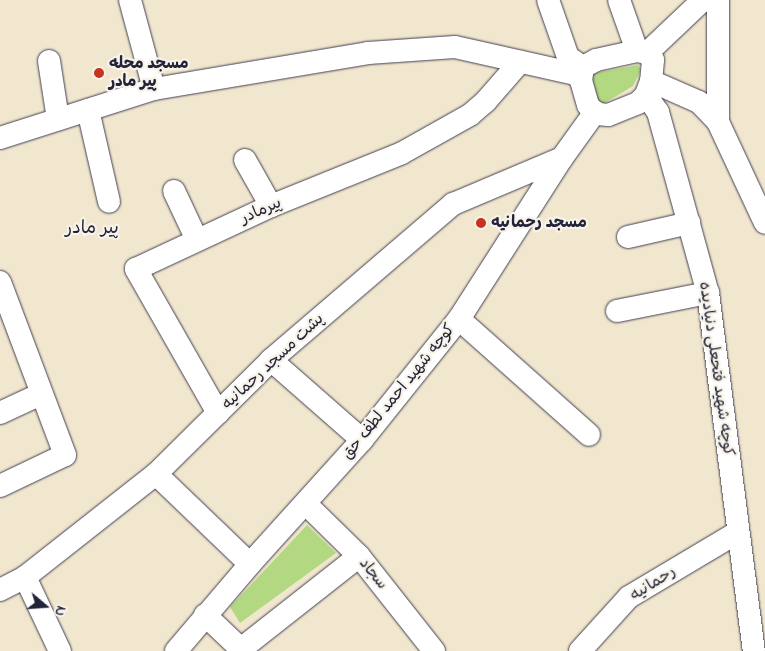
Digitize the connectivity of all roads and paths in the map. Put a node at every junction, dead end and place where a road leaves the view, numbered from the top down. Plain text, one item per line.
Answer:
1 (130, 0) edge
2 (548, 0) edge
3 (619, 0) edge
4 (704, 0) edge
5 (718, 0) edge
6 (642, 52) junction
7 (48, 61) dead end
8 (520, 62) junction
9 (582, 71) junction
10 (649, 88) junction
11 (154, 89) junction
12 (88, 110) junction
13 (595, 112) junction
14 (58, 119) junction
15 (718, 122) junction
16 (0, 138) edge
17 (562, 158) junction
18 (245, 160) dead end
19 (174, 191) dead end
20 (109, 202) dead end
21 (271, 206) junction
22 (689, 223) junction
23 (765, 223) edge
24 (628, 237) dead end
25 (197, 240) junction
26 (0, 282) edge
27 (708, 293) junction
28 (617, 311) dead end
29 (459, 319) junction
30 (271, 360) junction
31 (41, 394) junction
32 (0, 412) edge
33 (218, 413) junction
34 (590, 435) dead end
35 (362, 440) junction
36 (156, 474) junction
37 (0, 486) edge
38 (306, 504) junction
39 (738, 532) junction
40 (359, 556) junction
41 (250, 564) junction
42 (25, 577) junction
43 (0, 590) edge
44 (205, 615) junction
45 (765, 642) edge
46 (242, 650) edge
47 (60, 651) edge
48 (176, 651) edge
49 (434, 651) edge
50 (580, 651) edge
51 (754, 651) edge
52 (763, 651) edge

1 - 11 street
2 - 9 street
3 - 6 street
4 - 6 street
5 - 15 street
6 - 9 street
6 - 10 street
7 - 14 street
8 - 9 street
8 - 11 street
8 - 21 street, پیرمادر
9 - 13 street
10 - 13 street
10 - 15 street
10 - 22 street, کوچه شهید فتحعلی دنیادیده
11 - 12 street
12 - 14 street
12 - 20 street
13 - 17 street, کوچه شهید احمد لطف حق
14 - 16 street
15 - 23 street
17 - 29 street, کوچه شهید احمد لطف حق
17 - 30 street, پشت مسجد رحمانیه
18 - 21 street
19 - 25 street
21 - 25 street, پیرمادر
22 - 24 street
22 - 27 street, کوچه شهید فتحعلی دنیادیده
25 - 33 street, پیرمادر
26 - 31 street
27 - 28 street
27 - 39 street, کوچه شهید فتحعلی دنیادیده
29 - 34 street
29 - 35 street, کوچه شهید احمد لطف حق
30 - 33 street, پشت مسجد رحمانیه
30 - 35 street
31 - 32 street
31 - 37 street
33 - 36 street, پشت مسجد رحمانیه
35 - 38 street, کوچه شهید احمد لطف حق
36 - 41 street
36 - 42 street, پشت مسجد رحمانیه
38 - 40 street, سجاد
38 - 41 street, کوچه شهید احمد لطف حق
39 - 50 street, رحمانیه
39 - 51 street, کوچه شهید فتحعلی دنیادیده
40 - 46 street
40 - 49 street, سجاد
41 - 44 street, کوچه شهید احمد لطف حق
42 - 43 street, پشت مسجد رحمانیه
42 - 47 street
44 - 46 street
44 - 48 street, کوچه شهید احمد لطف حق
45 - 52 street

